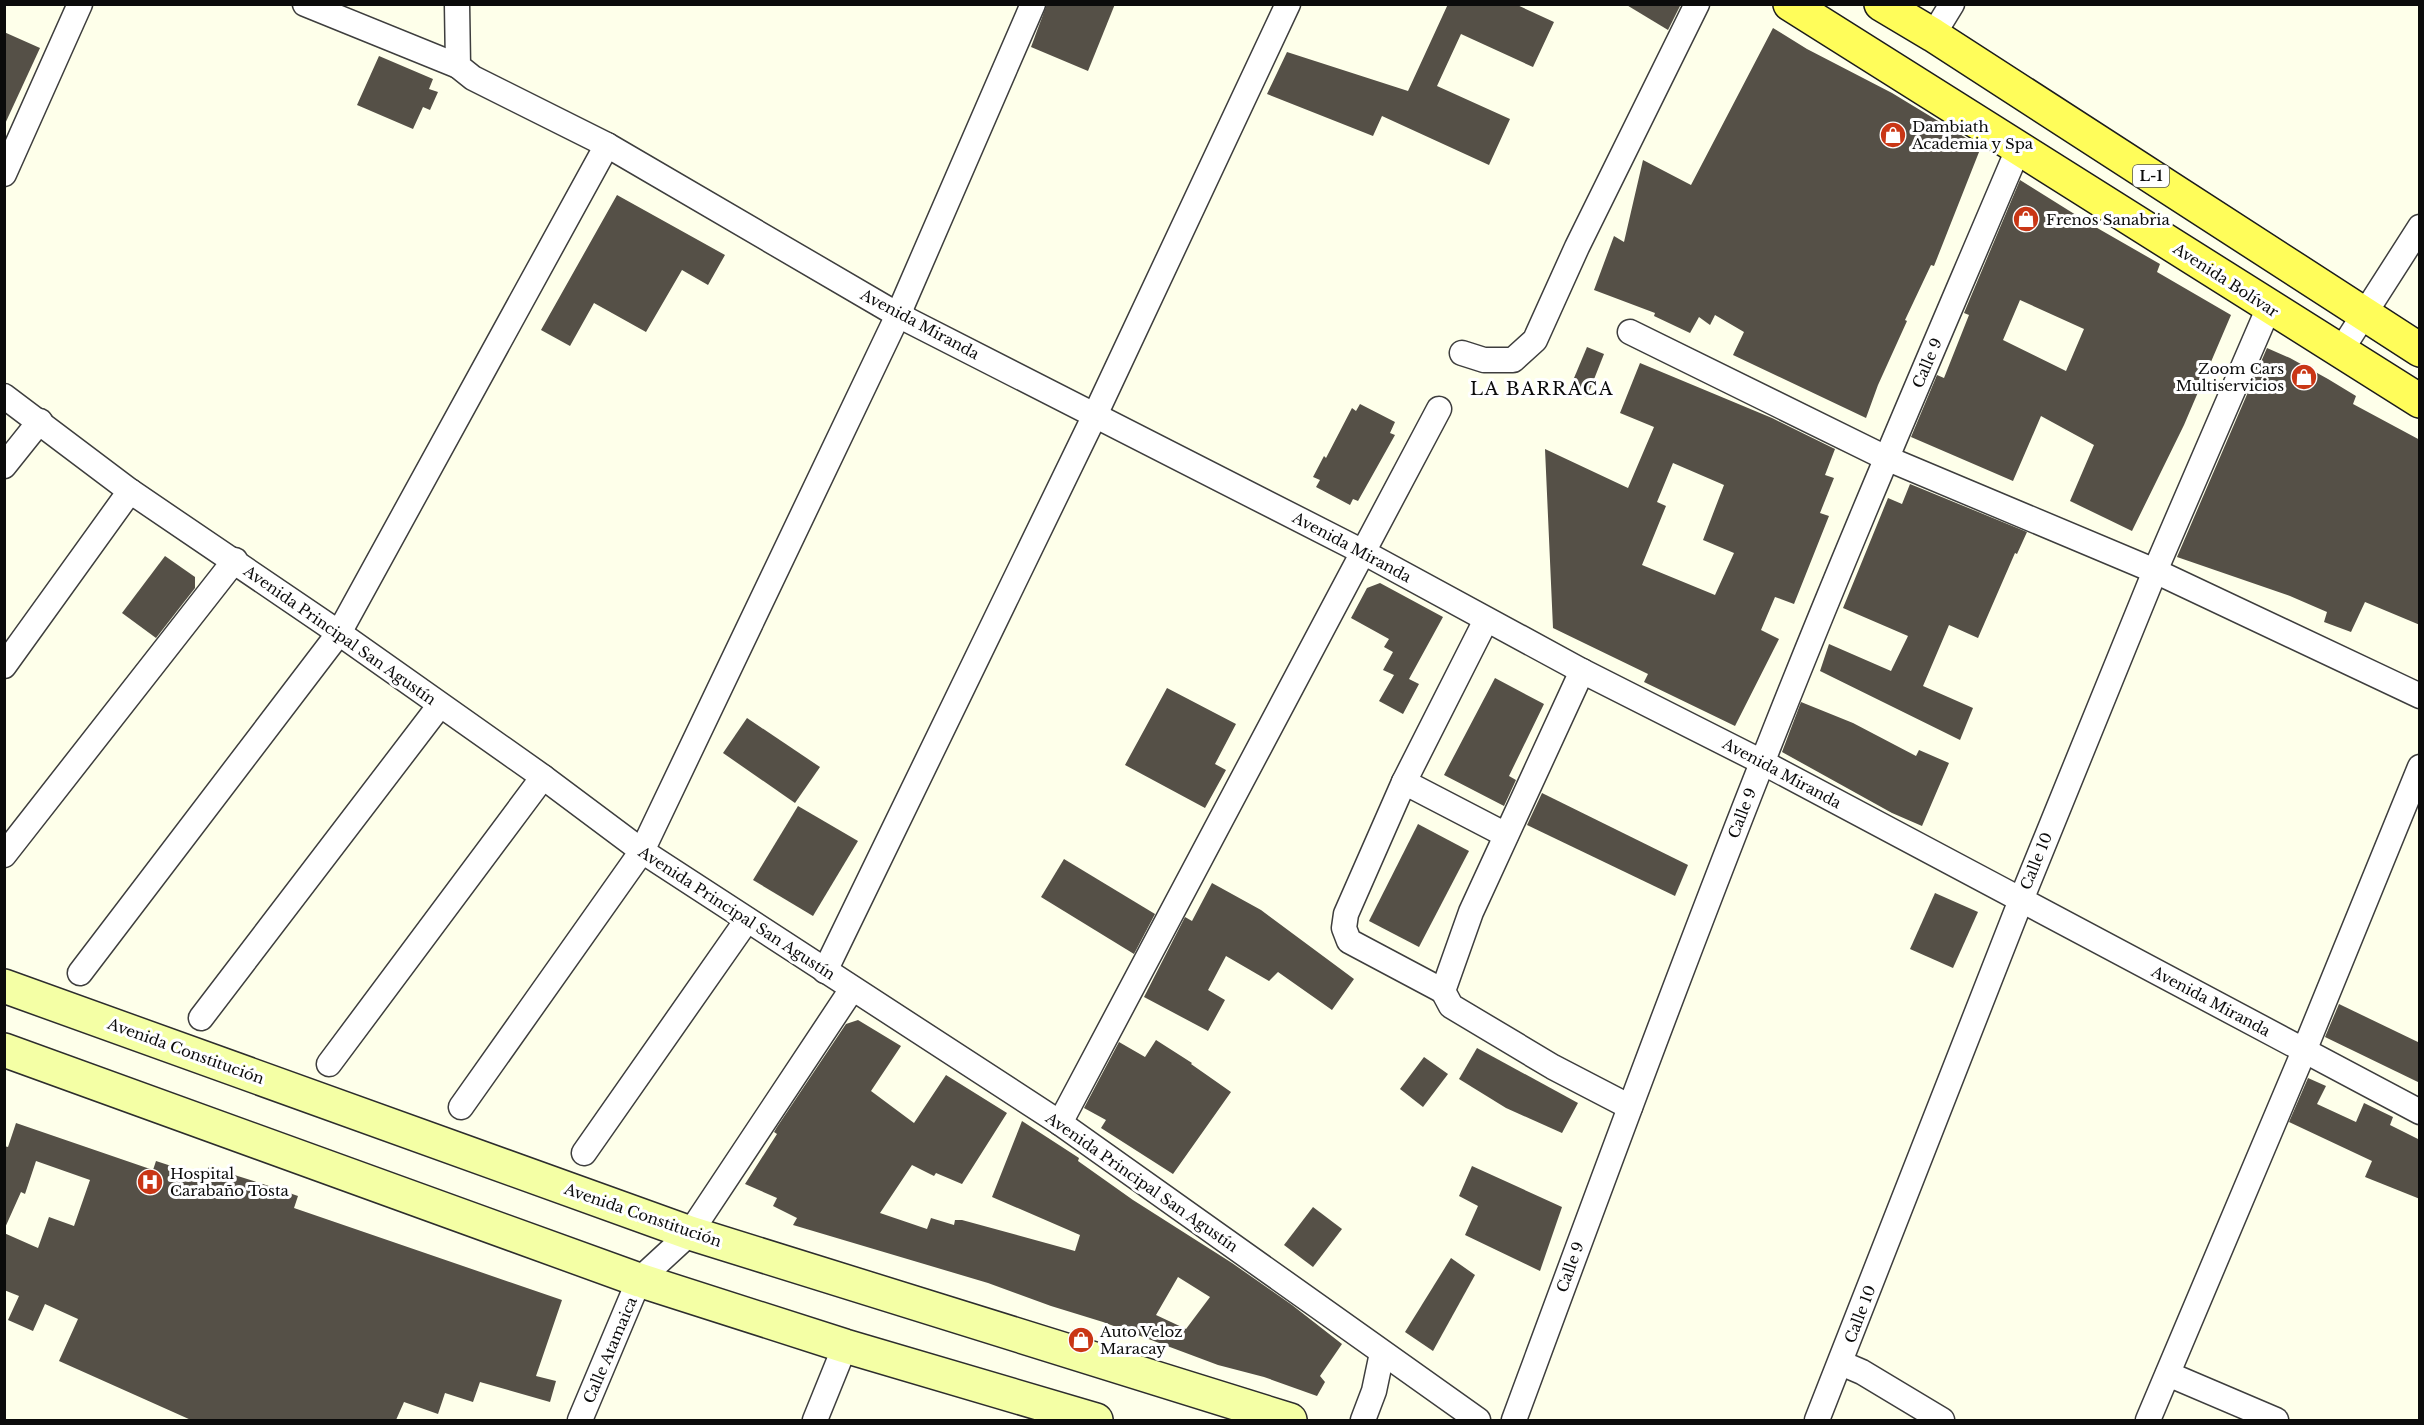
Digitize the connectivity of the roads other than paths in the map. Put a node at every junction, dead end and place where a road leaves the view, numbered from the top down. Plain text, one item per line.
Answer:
1 (80, 4) edge
2 (305, 4) edge
3 (457, 4) edge
4 (1033, 4) edge
5 (1288, 4) edge
6 (1697, 4) edge
7 (1790, 4) edge
8 (1881, 4) edge
9 (1952, 4) edge
10 (1933, 35) junction
11 (458, 66) junction
12 (607, 145) junction
13 (2019, 147) junction
14 (4, 174) edge
15 (2420, 227) edge
16 (2269, 307) junction
17 (898, 315) junction
18 (2364, 315) junction
19 (1630, 332) dead end
20 (2420, 350) edge
21 (2340, 352) junction
22 (1462, 353) dead end
23 (4, 396) edge
24 (2420, 401) edge
25 (1439, 409) dead end
26 (1095, 415) junction
27 (40, 422) junction
28 (1886, 458) junction
29 (4, 466) edge
30 (130, 491) junction
31 (1363, 552) junction
32 (235, 560) junction
33 (2155, 571) junction
34 (1486, 620) junction
35 (339, 633) junction
36 (4, 666) edge
37 (1582, 671) junction
38 (2420, 696) edge
39 (440, 705) junction
40 (1762, 762) junction
41 (2420, 767) edge
42 (543, 777) junction
43 (1404, 782) junction
44 (1506, 835) junction
45 (642, 851) junction
46 (4, 855) edge
47 (2021, 900) junction
48 (747, 920) junction
49 (825, 971) junction
50 (80, 973) dead end
51 (4, 986) edge
52 (852, 989) junction
53 (1443, 991) junction
54 (201, 1018) dead end
55 (4, 1050) edge
56 (2304, 1051) junction
57 (329, 1064) dead end
58 (461, 1107) dead end
59 (1630, 1107) junction
60 (2420, 1112) edge
61 (1060, 1123) junction
62 (584, 1153) dead end
63 (690, 1233) junction
64 (639, 1280) junction
65 (845, 1346) junction
66 (1382, 1353) junction
67 (1840, 1363) junction
68 (2168, 1374) junction
69 (1049, 1414) edge
70 (580, 1420) edge
71 (814, 1420) edge
72 (1096, 1420) edge
73 (1290, 1420) edge
74 (1363, 1420) edge
75 (1478, 1420) edge
76 (1514, 1420) edge
77 (1817, 1420) edge
78 (1942, 1420) edge
79 (2148, 1420) edge
80 (2276, 1420) edge

1 - 14 street
2 - 11 street, Avenida Miranda
3 - 11 street
4 - 17 street
5 - 26 street
6 - 22 street
7 - 13 main road, Avenida Bolívar
8 - 10 main road, L-1
9 - 10 street
10 - 18 main road, L-1
11 - 12 street, Avenida Miranda
12 - 17 street, Avenida Miranda
12 - 35 street
13 - 16 main road, Avenida Bolívar
13 - 28 street, Calle 9
15 - 18 street
16 - 21 main road, Avenida Bolívar
16 - 33 street, Calle 10
17 - 26 street, Avenida Miranda
17 - 45 street
18 - 20 main road, L-1
18 - 21 street
19 - 28 street
21 - 24 main road, Avenida Bolívar
23 - 27 street, Avenida Principal San Agustín
25 - 31 street
26 - 31 street, Avenida Miranda
26 - 49 street
27 - 29 street
27 - 30 street, Avenida Principal San Agustín
28 - 33 street
28 - 40 street, Calle 9
30 - 32 street, Avenida Principal San Agustín
30 - 36 street
31 - 34 street, Avenida Miranda
31 - 61 street
32 - 35 street, Avenida Principal San Agustín
32 - 46 street
33 - 38 street
33 - 47 street, Calle 10
34 - 37 street, Avenida Miranda
34 - 43 street
35 - 39 street, Avenida Principal San Agustín
35 - 50 street
37 - 40 street, Avenida Miranda
37 - 44 street
39 - 42 street, Avenida Principal San Agustín
39 - 54 street
40 - 47 street, Avenida Miranda
40 - 59 street, Calle 9
41 - 56 street
42 - 45 street, Avenida Principal San Agustín
42 - 57 street
43 - 44 street
43 - 53 street
44 - 53 street
45 - 48 street, Avenida Principal San Agustín
45 - 58 street
47 - 56 street, Avenida Miranda
47 - 67 street, Calle 10
48 - 49 street, Avenida Principal San Agustín
48 - 62 street
49 - 52 street, Avenida Principal San Agustín
51 - 63 street, Avenida Constitución
52 - 61 street, Avenida Principal San Agustín
52 - 63 street
53 - 59 street
55 - 64 street
56 - 60 street, Avenida Miranda
56 - 68 street
59 - 76 street, Calle 9
61 - 66 street, Avenida Principal San Agustín
63 - 64 street
63 - 73 street, Avenida Constitución
64 - 65 street
64 - 70 street, Calle Atamaica
65 - 69 street
65 - 71 street
66 - 74 street
66 - 75 street, Avenida Principal San Agustín
67 - 77 street, Calle 10
67 - 78 street
68 - 79 street
68 - 80 street
69 - 72 street

